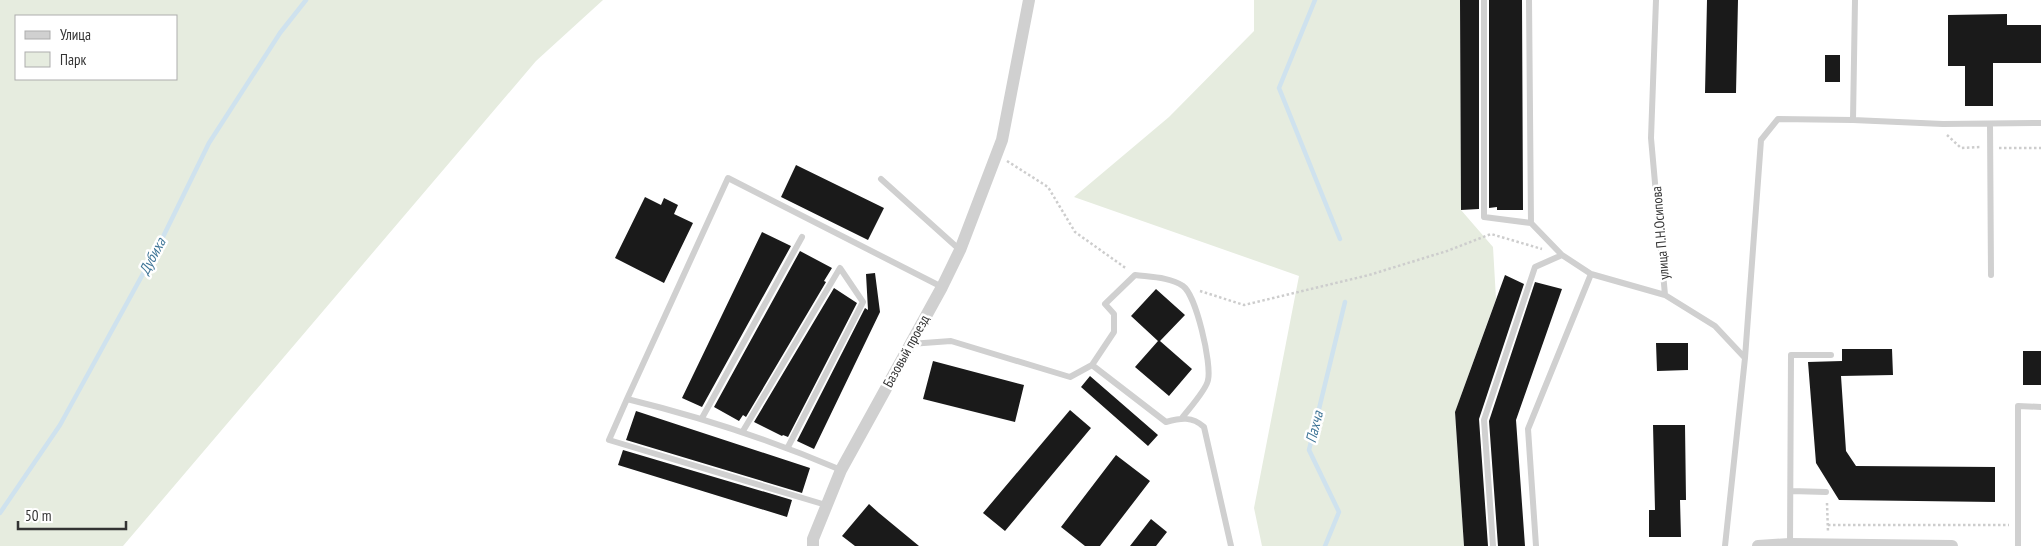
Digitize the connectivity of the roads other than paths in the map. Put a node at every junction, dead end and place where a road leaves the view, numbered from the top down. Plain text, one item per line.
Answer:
1 (1029, 0) edge
2 (1484, 0) edge
3 (1529, 0) edge
4 (1656, 0) edge
5 (1855, 0) edge
6 (1853, 120) junction
7 (2041, 123) edge
8 (1990, 124) junction
9 (881, 179) dead end
10 (1531, 223) junction
11 (802, 237) dead end
12 (960, 250) junction
13 (1562, 255) junction
14 (1591, 274) junction
15 (1991, 275) dead end
16 (942, 287) junction
17 (1665, 295) junction
18 (909, 344) junction
19 (1831, 355) dead end
20 (1745, 358) junction
21 (1092, 365) junction
22 (627, 399) junction
23 (2041, 407) edge
24 (702, 418) junction
25 (1182, 418) junction
26 (743, 431) junction
27 (788, 447) junction
28 (842, 470) junction
29 (1792, 491) junction
30 (1826, 492) road end
31 (826, 505) junction
32 (1790, 544) junction
33 (812, 546) edge
34 (1232, 546) edge
35 (1492, 546) edge
36 (1536, 546) edge
37 (1724, 546) edge
38 (1758, 546) edge
39 (1952, 546) edge
40 (2018, 546) edge

1 - 12 street, Базовый проезд
2 - 10 lane
3 - 10 lane
4 - 17 lane, улица П.Н.Осипова
5 - 6 lane
6 - 8 lane
6 - 20 lane
7 - 8 lane
8 - 15 lane
9 - 12 lane
10 - 13 lane
11 - 24 lane
12 - 16 street, Базовый проезд
13 - 14 lane
13 - 35 lane
14 - 17 lane
14 - 36 lane
16 - 18 street, Базовый проезд
16 - 22 lane
17 - 20 lane, улица П.Н.Осипова
18 - 21 lane
18 - 28 street, Базовый проезд
19 - 29 lane
20 - 37 lane
21 - 25 lane
21 - 25 lane
22 - 24 lane
22 - 31 lane
23 - 40 lane
24 - 26 lane
25 - 34 lane
26 - 27 lane
26 - 27 lane
27 - 28 lane
28 - 31 street, Базовый проезд
29 - 30 lane
29 - 32 lane
31 - 33 street, Базовый проезд
32 - 38 street
32 - 39 street

